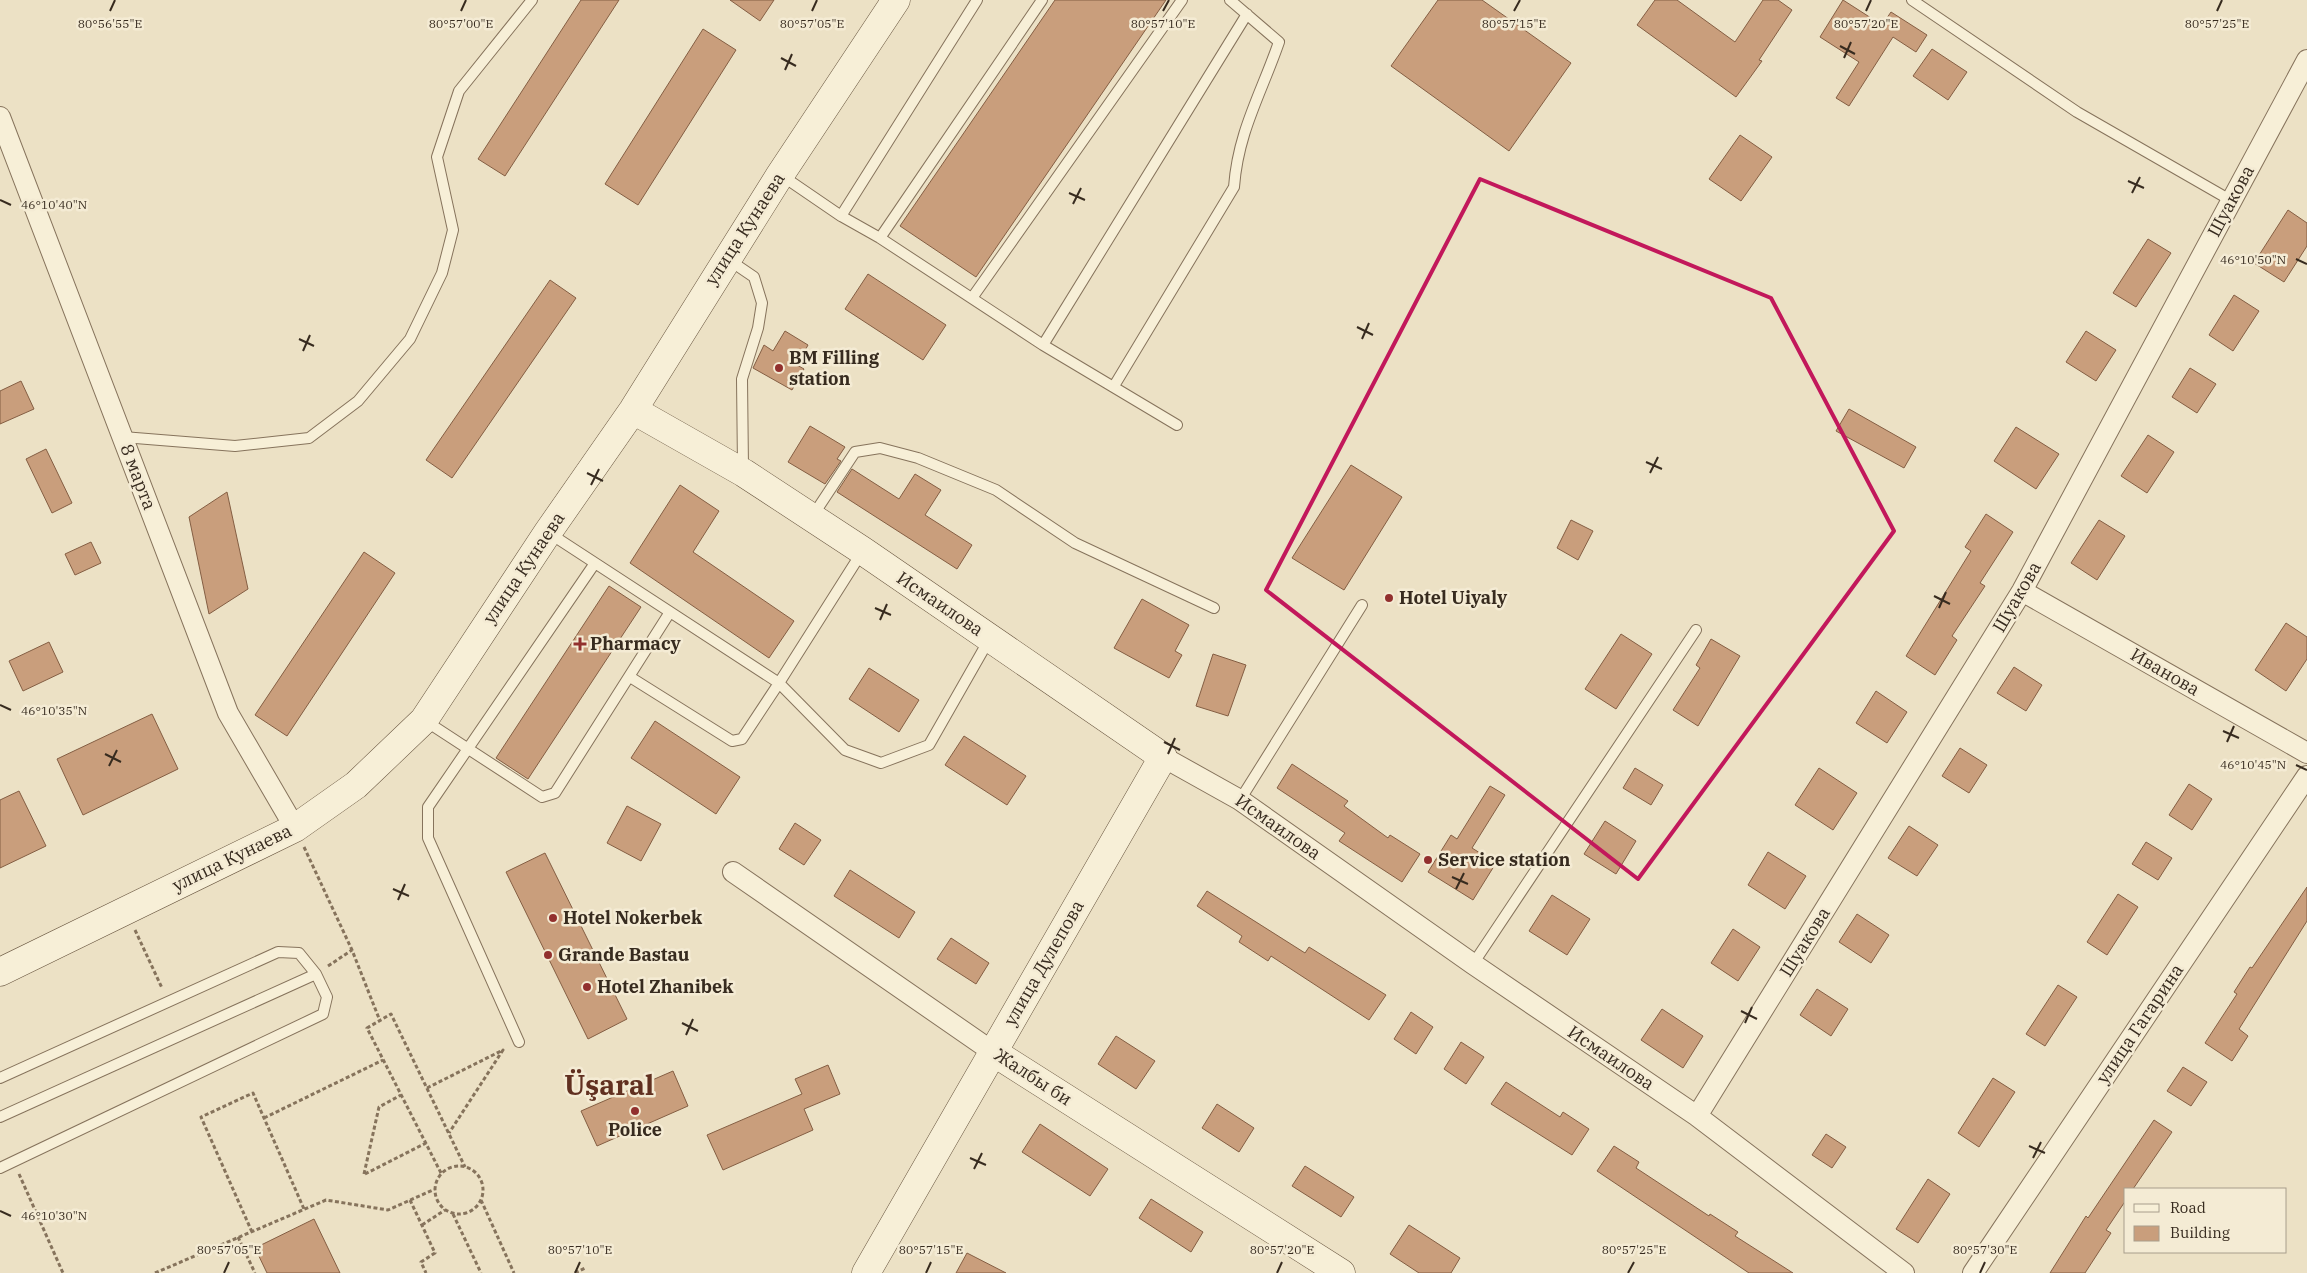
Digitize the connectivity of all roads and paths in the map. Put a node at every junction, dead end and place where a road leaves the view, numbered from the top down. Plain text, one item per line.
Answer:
1 (532, 0) edge
2 (896, 0) edge
3 (976, 0) edge
4 (1042, 0) edge
5 (1182, 0) edge
6 (1230, 0) edge
7 (1912, 0) edge
8 (1247, 14) junction
9 (2307, 60) edge
10 (0, 117) edge
11 (780, 174) junction
12 (2232, 201) junction
13 (841, 216) junction
14 (880, 238) junction
15 (726, 258) junction
16 (972, 298) junction
17 (1043, 345) junction
18 (1114, 386) junction
19 (633, 410) junction
20 (1177, 425) dead end
21 (123, 437) junction
22 (744, 473) junction
23 (812, 518) junction
24 (548, 532) junction
25 (863, 551) junction
26 (596, 563) junction
27 (2022, 591) junction
28 (1362, 605) dead end
29 (1214, 608) dead end
30 (670, 612) junction
31 (1696, 630) dead end
32 (990, 638) junction
33 (630, 677) junction
34 (779, 683) junction
35 (424, 720) junction
36 (469, 749) junction
37 (2307, 753) edge
38 (1163, 757) junction
39 (2307, 776) edge
40 (1240, 800) junction
41 (295, 828) junction
42 (733, 872) dead end
43 (125, 910) junction
44 (352, 950) junction
45 (1473, 964) junction
46 (0, 972) edge
47 (316, 974) junction
48 (168, 1002) junction
49 (380, 1021) junction
50 (519, 1042) dead end
51 (992, 1052) junction
52 (383, 1060) junction
53 (0, 1078) edge
54 (426, 1088) junction
55 (401, 1095) junction
56 (1697, 1116) junction
57 (0, 1117) edge
58 (264, 1118) junction
59 (448, 1133) junction
60 (426, 1143) junction
61 (14, 1162) junction
62 (465, 1167) junction
63 (0, 1168) edge
64 (441, 1173) junction
65 (435, 1188) junction
66 (410, 1200) junction
67 (481, 1200) junction
68 (304, 1209) junction
69 (445, 1210) junction
70 (453, 1214) junction
71 (422, 1225) junction
72 (252, 1232) junction
73 (238, 1237) junction
74 (585, 1268) dead end
75 (63, 1273) edge
76 (156, 1273) edge
77 (255, 1273) edge
78 (426, 1273) edge
79 (481, 1273) edge
80 (514, 1273) edge
81 (575, 1273) edge
82 (866, 1273) edge
83 (1341, 1273) edge
84 (1904, 1273) edge
85 (1973, 1273) edge

1 - 21 lane
2 - 11 street, улица Кунаева
3 - 13 lane
4 - 14 lane
5 - 16 lane
6 - 8 lane
7 - 12 lane
8 - 17 lane
8 - 18 lane
9 - 12 street, Шуакова
10 - 21 street, 8 марта
11 - 13 lane
11 - 15 street, улица Кунаева
12 - 27 street, Шуакова
13 - 14 lane
14 - 16 lane
15 - 19 street, улица Кунаева
15 - 22 lane
16 - 17 lane
17 - 18 lane
18 - 20 lane
19 - 22 street, Исмаилова
19 - 24 street, улица Кунаева
21 - 41 street, 8 марта
22 - 23 street, Исмаилова
23 - 25 street, Исмаилова
23 - 29 lane
24 - 26 lane
24 - 35 street, улица Кунаева
25 - 32 street, Исмаилова
25 - 34 lane
26 - 30 lane
26 - 36 lane
27 - 37 street, Иванова
27 - 56 street, Шуакова
28 - 40 lane
30 - 33 lane
30 - 34 lane
31 - 45 lane
32 - 34 lane
32 - 38 street, Исмаилова
33 - 34 lane
33 - 36 lane
35 - 36 lane
35 - 41 street, улица Кунаева
36 - 50 lane
38 - 40 street, Исмаилова
38 - 51 street, улица Дулепова
39 - 85 street, улица Гагарина
40 - 45 street, Исмаилова
41 - 43 street, улица Кунаева
41 - 44 path
42 - 51 street, Жалбы би
43 - 46 street, улица Кунаева
43 - 48 path
44 - 47 path
44 - 49 path
45 - 56 street, Исмаилова
47 - 48 lane
47 - 57 lane
47 - 61 lane
48 - 53 lane
49 - 52 path
49 - 54 path
51 - 82 street, улица Дулепова
51 - 83 street, Жалбы би
52 - 55 path
52 - 58 path
54 - 59 path
54 - 59 path
55 - 60 path
55 - 60 path
56 - 84 street, Исмаилова
58 - 68 path
58 - 72 path
59 - 62 path
60 - 64 path
61 - 63 lane
61 - 75 path
62 - 64 path
62 - 67 path
64 - 65 path
65 - 66 path
65 - 69 path
66 - 68 path
66 - 71 path
67 - 70 path
67 - 80 path
68 - 72 path
69 - 70 path
69 - 71 path
70 - 79 path
71 - 78 path
72 - 73 path
73 - 76 path
73 - 77 path
74 - 81 path

